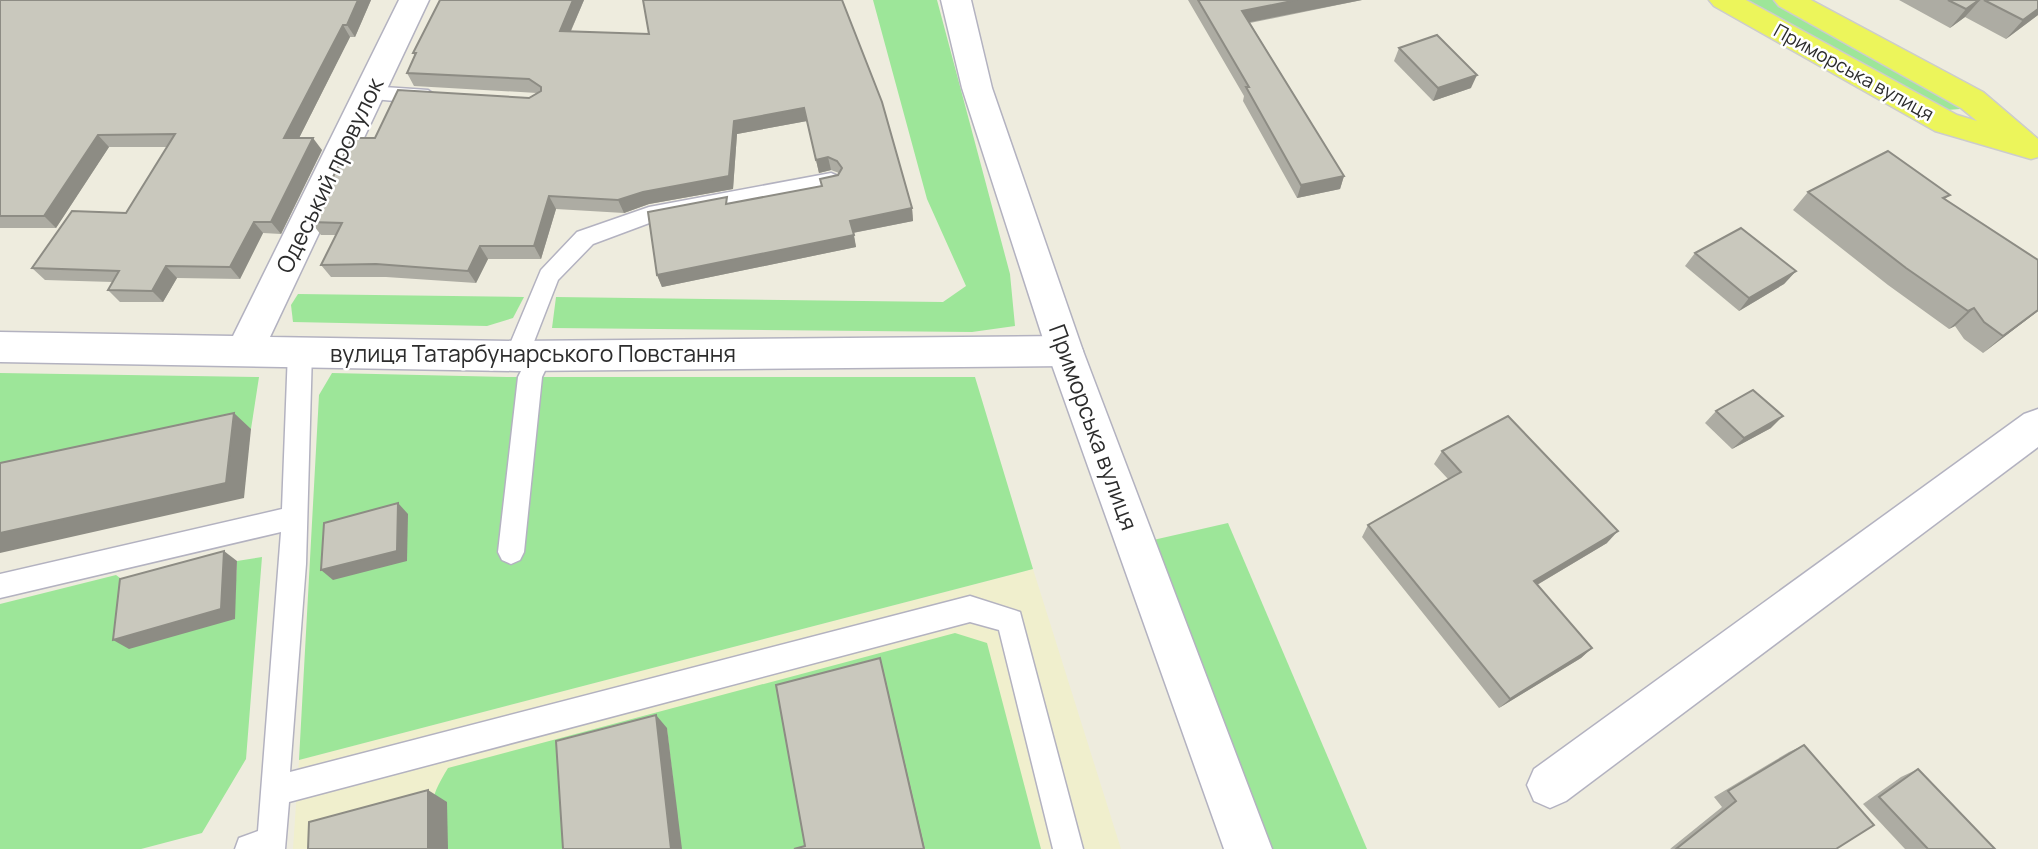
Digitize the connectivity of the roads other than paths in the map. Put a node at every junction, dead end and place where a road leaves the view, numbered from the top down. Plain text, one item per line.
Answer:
1 (414, 0) edge
2 (956, 0) edge
3 (1724, 0) edge
4 (1789, 0) edge
5 (369, 93) junction
6 (452, 98) edge
7 (2034, 150) edge
8 (831, 181) edge
9 (0, 346) edge
10 (245, 350) junction
11 (300, 351) junction
12 (1065, 351) junction
13 (528, 356) junction
14 (2038, 425) edge
15 (294, 518) junction
16 (511, 552) dead end
17 (0, 586) edge
18 (1550, 785) dead end
19 (274, 791) junction
20 (250, 849) edge
21 (1068, 849) edge
22 (1248, 849) edge

1 - 5 street, Одеський провулок
2 - 12 street, Приморська вулиця
3 - 7 main road, Приморська вулиця
4 - 7 main road
5 - 6 lane
5 - 10 street, Одеський провулок
8 - 13 lane
9 - 10 street, вулиця Татарбунарського Повстання
10 - 11 street, вулиця Татарбунарського Повстання
11 - 13 street, вулиця Татарбунарського Повстання
11 - 15 lane
12 - 13 street, вулиця Татарбунарського Повстання
12 - 22 street, Приморська вулиця
13 - 16 lane
14 - 18 street
15 - 17 lane
15 - 19 lane
19 - 20 lane
19 - 21 lane

